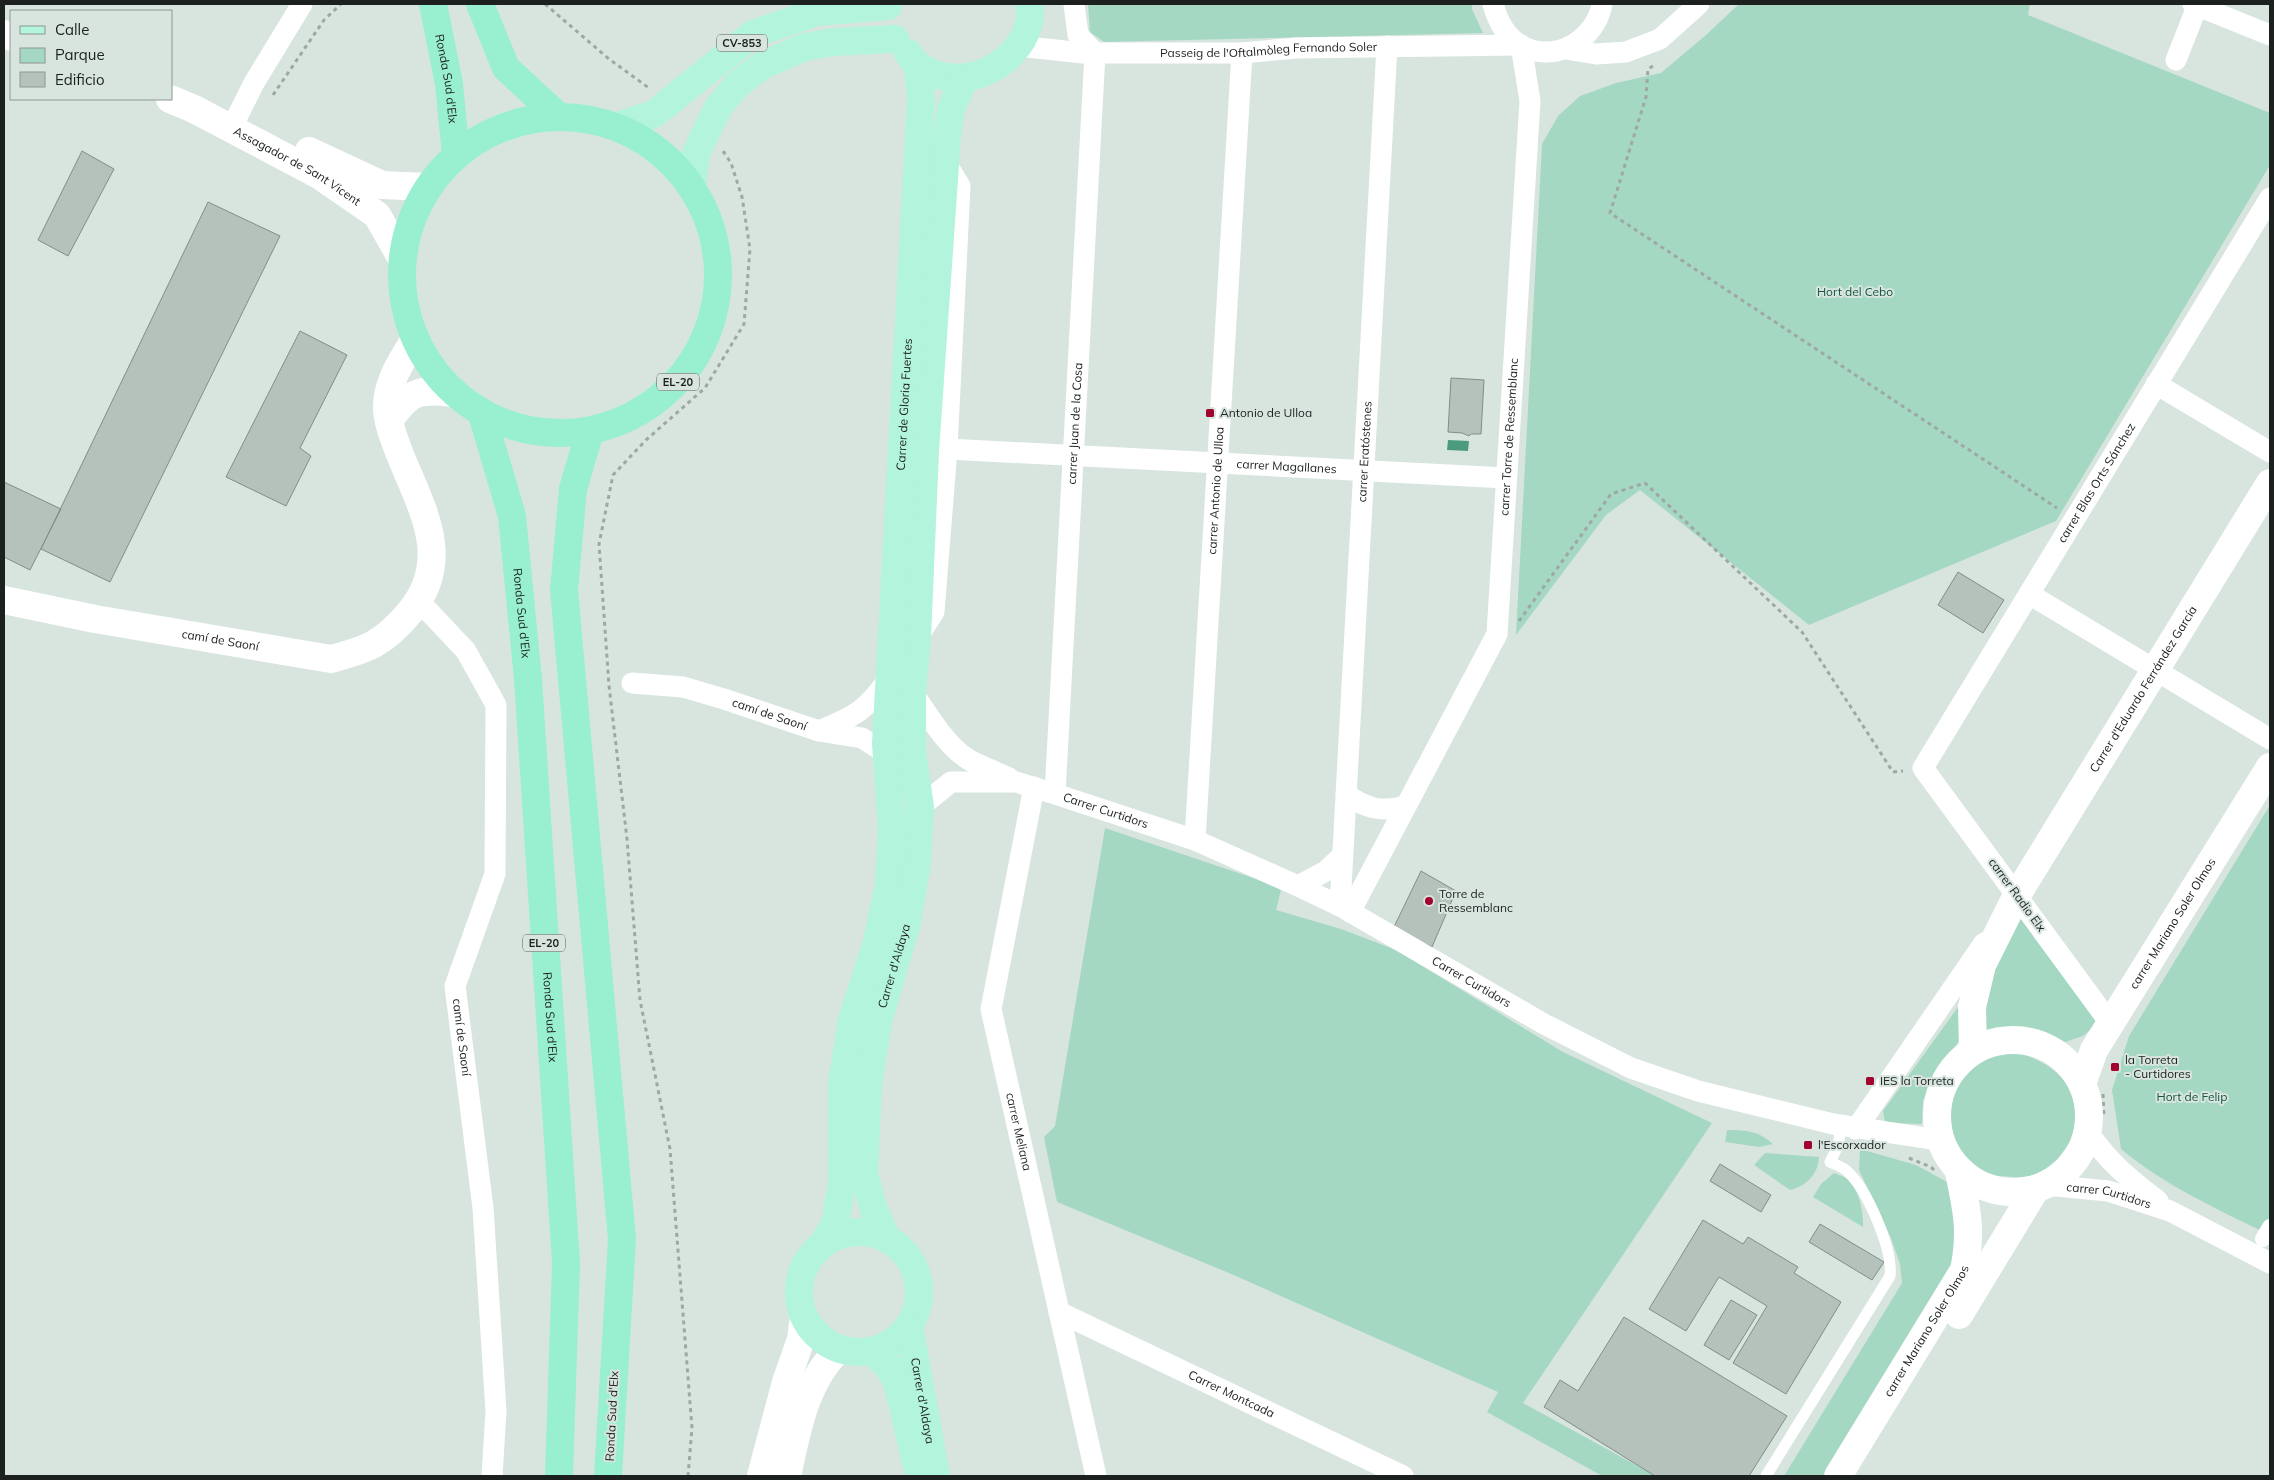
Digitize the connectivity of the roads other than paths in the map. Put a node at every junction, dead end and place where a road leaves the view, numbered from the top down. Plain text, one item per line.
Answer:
1 (302, 4) edge
2 (433, 4) edge
3 (480, 4) edge
4 (1030, 4) edge
5 (1074, 4) edge
6 (1493, 4) edge
7 (1602, 4) edge
8 (1699, 4) edge
9 (2196, 4) edge
10 (888, 5) edge
11 (2270, 34) edge
12 (896, 39) junction
13 (1520, 45) junction
14 (1018, 46) junction
15 (1387, 46) junction
16 (1566, 49) junction
17 (1242, 52) junction
18 (1095, 53) junction
19 (2176, 60) dead end
20 (918, 65) junction
21 (966, 78) junction
22 (172, 95) edge
23 (172, 100) edge
24 (558, 116) junction
25 (240, 123) junction
26 (617, 126) junction
27 (456, 155) junction
28 (946, 163) junction
29 (692, 184) junction
30 (428, 188) junction
31 (2270, 198) edge
32 (402, 259) junction
33 (414, 339) junction
34 (2156, 384) junction
35 (452, 393) junction
36 (482, 414) junction
37 (389, 421) junction
38 (590, 431) junction
39 (947, 449) junction
40 (2270, 452) edge
41 (1072, 455) junction
42 (1218, 462) junction
43 (1364, 470) junction
44 (1506, 478) junction
45 (2270, 482) edge
46 (2029, 594) junction
47 (4, 600) edge
48 (418, 601) junction
49 (917, 638) junction
50 (2155, 670) junction
51 (889, 678) junction
52 (632, 683) dead end
53 (912, 692) junction
54 (819, 731) junction
55 (2270, 739) edge
56 (887, 749) junction
57 (2270, 767) edge
58 (1923, 768) joint
59 (1025, 785) junction
60 (1055, 794) junction
61 (1346, 794) junction
62 (1405, 806) junction
63 (920, 807) junction
64 (1195, 840) junction
65 (1342, 856) junction
66 (1298, 886) junction
67 (2017, 896) junction
68 (1345, 909) junction
69 (2110, 1023) junction
70 (1973, 1050) junction
71 (2093, 1088) junction
72 (1849, 1128) junction
73 (2090, 1136) junction
74 (1939, 1140) junction
75 (1950, 1175) junction
76 (2041, 1188) junction
77 (2170, 1211) junction
78 (886, 1237) junction
79 (824, 1242) junction
80 (2270, 1263) edge
81 (1059, 1312) junction
82 (804, 1317) junction
83 (909, 1326) junction
84 (839, 1349) junction
85 (872, 1351) junction
86 (492, 1476) edge
87 (559, 1476) edge
88 (608, 1476) edge
89 (761, 1476) edge
90 (786, 1476) edge
91 (919, 1476) edge
92 (936, 1476) edge
93 (1096, 1476) edge
94 (1403, 1476) edge
95 (1766, 1476) edge
96 (1838, 1476) edge
97 (1860, 1476) edge

1 - 25 street
2 - 27 highway, Ronda Sud d'Elx
3 - 24 highway
4 - 14 main road
5 - 18 street
6 - 13 street
7 - 16 street
8 - 16 street
9 - 11 street
9 - 19 street
10 - 12 main road
10 - 26 main road, CV-853
12 - 20 main road
12 - 29 main road
13 - 15 street, Passeig de l'Oftalmòleg Fernando Soler
13 - 16 street, Passeig de l'Oftalmòleg Fernando Soler
13 - 44 street, carrer Torre de Ressemblanc
14 - 18 street, Passeig de l'Oftalmòleg Fernando Soler
14 - 21 main road
15 - 17 street, Passeig de l'Oftalmòleg Fernando Soler
15 - 43 street, carrer Eratóstenes
17 - 18 street, Passeig de l'Oftalmòleg Fernando Soler
17 - 42 street, carrer Antonio de Ulloa
18 - 41 street, carrer Juan de la Cosa
20 - 21 main road
20 - 51 main road, Carrer de Gloria Fuertes
21 - 28 main road, Carrer de Gloria Fuertes
22 - 25 main road, Assagador de Sant Vicent
23 - 25 main road, Assagador de Sant Vicent
24 - 26 highway, EL-20
24 - 27 highway, EL-20
25 - 30 main road, Assagador de Sant Vicent
25 - 32 main road, Assagador de Sant Vicent
26 - 29 highway, EL-20
27 - 30 highway, EL-20
28 - 39 street, Carrer de Gloria Fuertes
28 - 49 main road, Carrer de Gloria Fuertes
29 - 38 highway, EL-20
30 - 32 highway, EL-20
31 - 34 street, carrer Blas Orts Sánchez
32 - 33 highway, EL-20
33 - 35 highway, EL-20
33 - 37 main road, camí de Saoní
34 - 40 street
34 - 46 street, carrer Blas Orts Sánchez
35 - 36 highway, EL-20
35 - 37 main road
36 - 38 highway, EL-20
36 - 87 highway, Ronda Sud d'Elx / EL-20
37 - 48 main road, camí de Saoní
38 - 88 highway, Ronda Sud d'Elx
39 - 41 street, carrer Magallanes
39 - 49 street, Carrer de Gloria Fuertes
41 - 42 street, carrer Magallanes
41 - 60 street, carrer Juan de la Cosa
42 - 43 street, carrer Magallanes
42 - 64 street, carrer Antonio de Ulloa
43 - 44 street, carrer Magallanes
43 - 61 street, carrer Eratóstenes
44 - 62 street, carrer Torre de Ressemblanc
45 - 50 main road, Carrer d'Eduardo Ferrández García
46 - 50 street
46 - 58 street, carrer Blas Orts Sánchez
47 - 48 main road, camí de Saoní
48 - 86 street, camí de Saoní
49 - 53 main road, Carrer de Gloria Fuertes
50 - 55 street
50 - 67 main road, Carrer d'Eduardo Ferrández García
51 - 54 street, camí de Saoní
51 - 56 main road, Carrer de Gloria Fuertes
52 - 54 street, camí de Saoní
53 - 59 street, Carrer Curtidors
53 - 63 main road, Carrer d'Aldaya
54 - 56 street
56 - 79 main road, Carrer d'Aldaya
57 - 69 main road, carrer Mariano Soler Olmos
58 - 67 street, carrer Radio Elx
59 - 60 street, Carrer Curtidors
59 - 63 street, Carrer Curtidors
59 - 81 street, carrer Meliana
60 - 64 street, Carrer Curtidors
61 - 62 street
61 - 65 street, carrer Eratóstenes
62 - 68 street, carrer Torre de Ressemblanc
63 - 78 main road, Carrer d'Aldaya
64 - 66 street, Carrer Curtidors
65 - 66 street
65 - 68 street, carrer Eratóstenes
66 - 68 street, Carrer Curtidors
67 - 69 street, carrer Radio Elx
67 - 70 main road, Carrer d'Eduardo Ferrández García
67 - 72 street, Carrer d'Eduardo Ferrández García
68 - 72 street, Carrer Curtidors
69 - 71 main road, carrer Mariano Soler Olmos
70 - 71 main road
70 - 74 main road
71 - 73 main road
72 - 74 street, Carrer Curtidors
72 - 95 lane
73 - 76 main road
73 - 77 street, carrer Curtidors
74 - 75 main road
75 - 76 main road
75 - 96 main road, carrer Mariano Soler Olmos
76 - 77 street, carrer Curtidors
76 - 97 main road, carrer Mariano Soler Olmos
77 - 80 street, carrer Curtidors
78 - 79 main road
78 - 83 main road
79 - 82 main road
81 - 93 street, carrer Meliana
81 - 94 street, Carrer Montcada
82 - 84 main road
82 - 89 main road
83 - 85 main road
83 - 92 main road, Carrer d'Aldaya
84 - 85 main road
84 - 90 main road
85 - 91 main road, Carrer d'Aldaya

